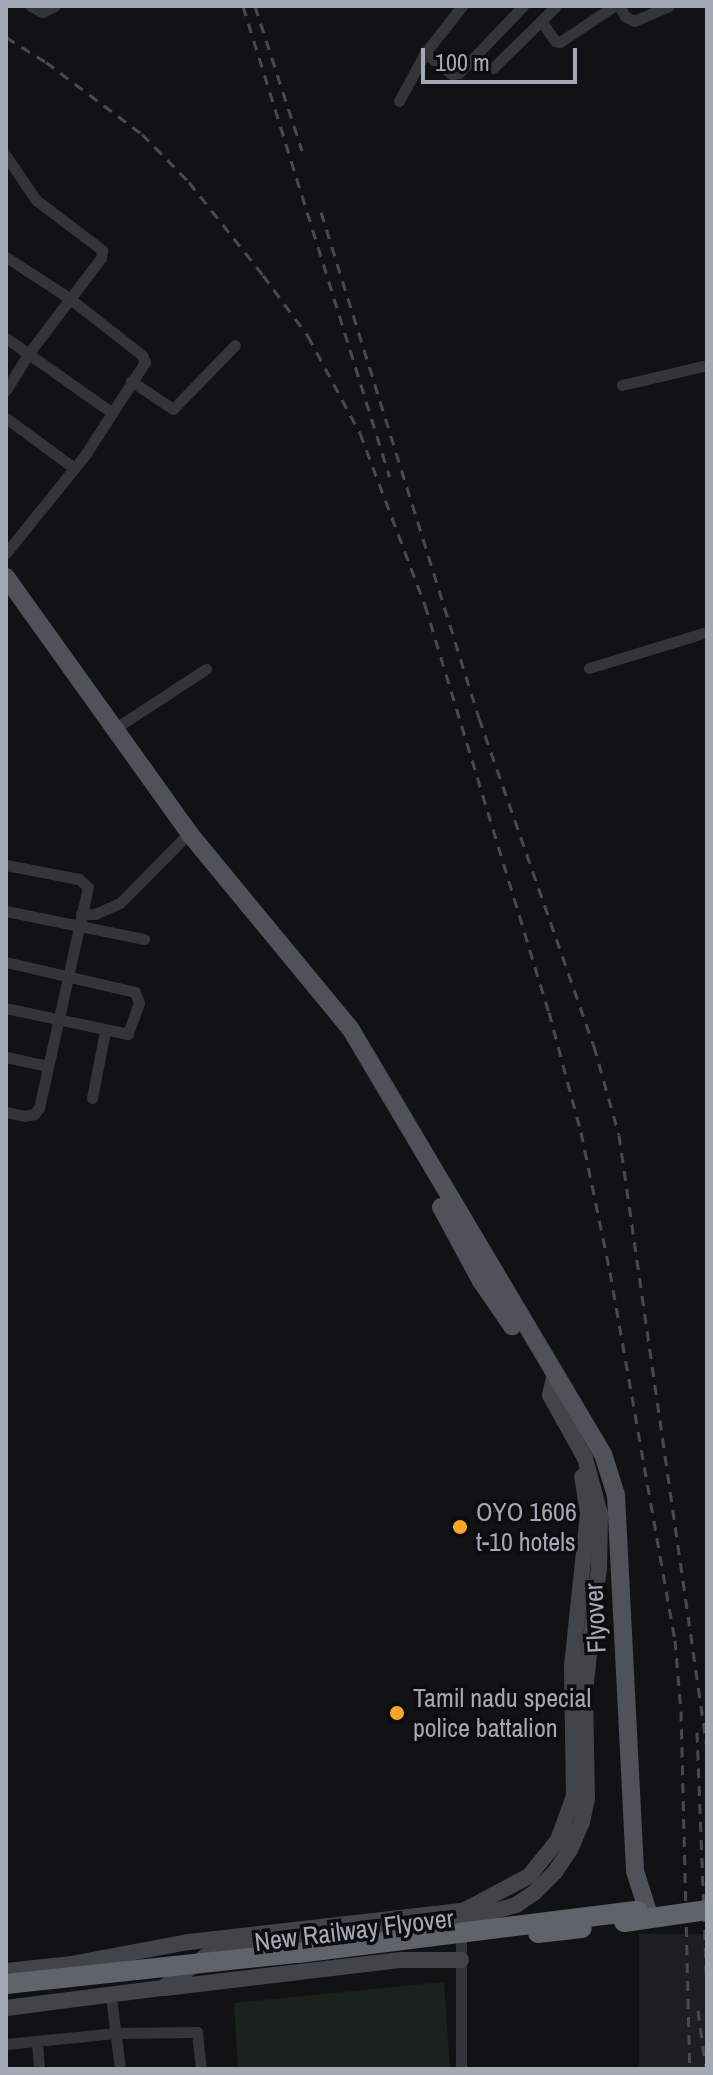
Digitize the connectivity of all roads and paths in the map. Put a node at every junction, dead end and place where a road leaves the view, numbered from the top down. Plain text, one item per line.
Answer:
1 (31, 6) edge
2 (55, 6) edge
3 (462, 6) edge
4 (523, 6) edge
5 (556, 6) edge
6 (617, 6) edge
7 (669, 6) edge
8 (541, 21) junction
9 (425, 53) junction
10 (493, 68) dead end
11 (399, 101) dead end
12 (6, 156) edge
13 (6, 257) edge
14 (69, 298) junction
15 (6, 338) edge
16 (235, 345) dead end
17 (29, 353) junction
18 (707, 365) edge
19 (131, 381) junction
20 (622, 385) dead end
21 (6, 390) edge
22 (111, 412) junction
23 (6, 418) edge
24 (74, 468) junction
25 (6, 553) edge
26 (6, 577) edge
27 (6, 590) edge
28 (707, 632) edge
29 (589, 668) dead end
30 (206, 669) dead end
31 (114, 729) junction
32 (186, 834) junction
33 (6, 865) edge
34 (6, 911) edge
35 (80, 920) junction
36 (144, 939) dead end
37 (6, 962) edge
38 (69, 977) junction
39 (6, 1008) edge
40 (60, 1019) junction
41 (105, 1031) junction
42 (6, 1057) edge
43 (48, 1066) junction
44 (92, 1098) dead end
45 (6, 1112) edge
46 (557, 1391) junction
47 (707, 1901) edge
48 (707, 1910) edge
49 (643, 1915) junction
50 (462, 1917) junction
51 (189, 1942) junction
52 (461, 1960) junction
53 (6, 1971) edge
54 (6, 1984) edge
55 (161, 1988) junction
56 (6, 1995) edge
57 (111, 1997) junction
58 (6, 2008) edge
59 (117, 2033) junction
60 (37, 2041) junction
61 (6, 2044) edge
62 (39, 2069) edge
63 (120, 2069) edge
64 (201, 2069) edge
65 (461, 2069) edge

1 - 2 street
3 - 9 street
4 - 9 street
5 - 8 street
6 - 7 street
6 - 8 street
8 - 10 street
9 - 11 street
12 - 14 street
13 - 14 street
14 - 17 street
14 - 19 street
15 - 17 street
16 - 19 street
17 - 21 street
17 - 22 street
18 - 20 street
19 - 22 street
22 - 24 street
23 - 24 street
24 - 25 street
26 - 31 main road
27 - 32 main road
28 - 29 street
30 - 31 street
31 - 32 main road
32 - 35 street
32 - 46 main road, Flyover
33 - 35 street
34 - 35 street
35 - 36 street
35 - 38 street
37 - 38 street
38 - 40 street
38 - 41 street
39 - 40 street
40 - 41 street
40 - 43 street
41 - 44 street
42 - 43 street
43 - 45 street
46 - 49 main road, Flyover
46 - 50 street
47 - 49 highway, New Railway Flyover
48 - 49 highway, New Railway Flyover, bridge
49 - 54 highway, New Railway Flyover, bridge
49 - 56 highway, New Railway Flyover, bridge
50 - 51 street
50 - 52 street
50 - 55 street
51 - 53 street
51 - 55 street
52 - 55 street
52 - 65 street
55 - 57 street
57 - 58 street
57 - 59 street
59 - 60 street
59 - 63 street
59 - 64 street
60 - 61 street
60 - 62 street

